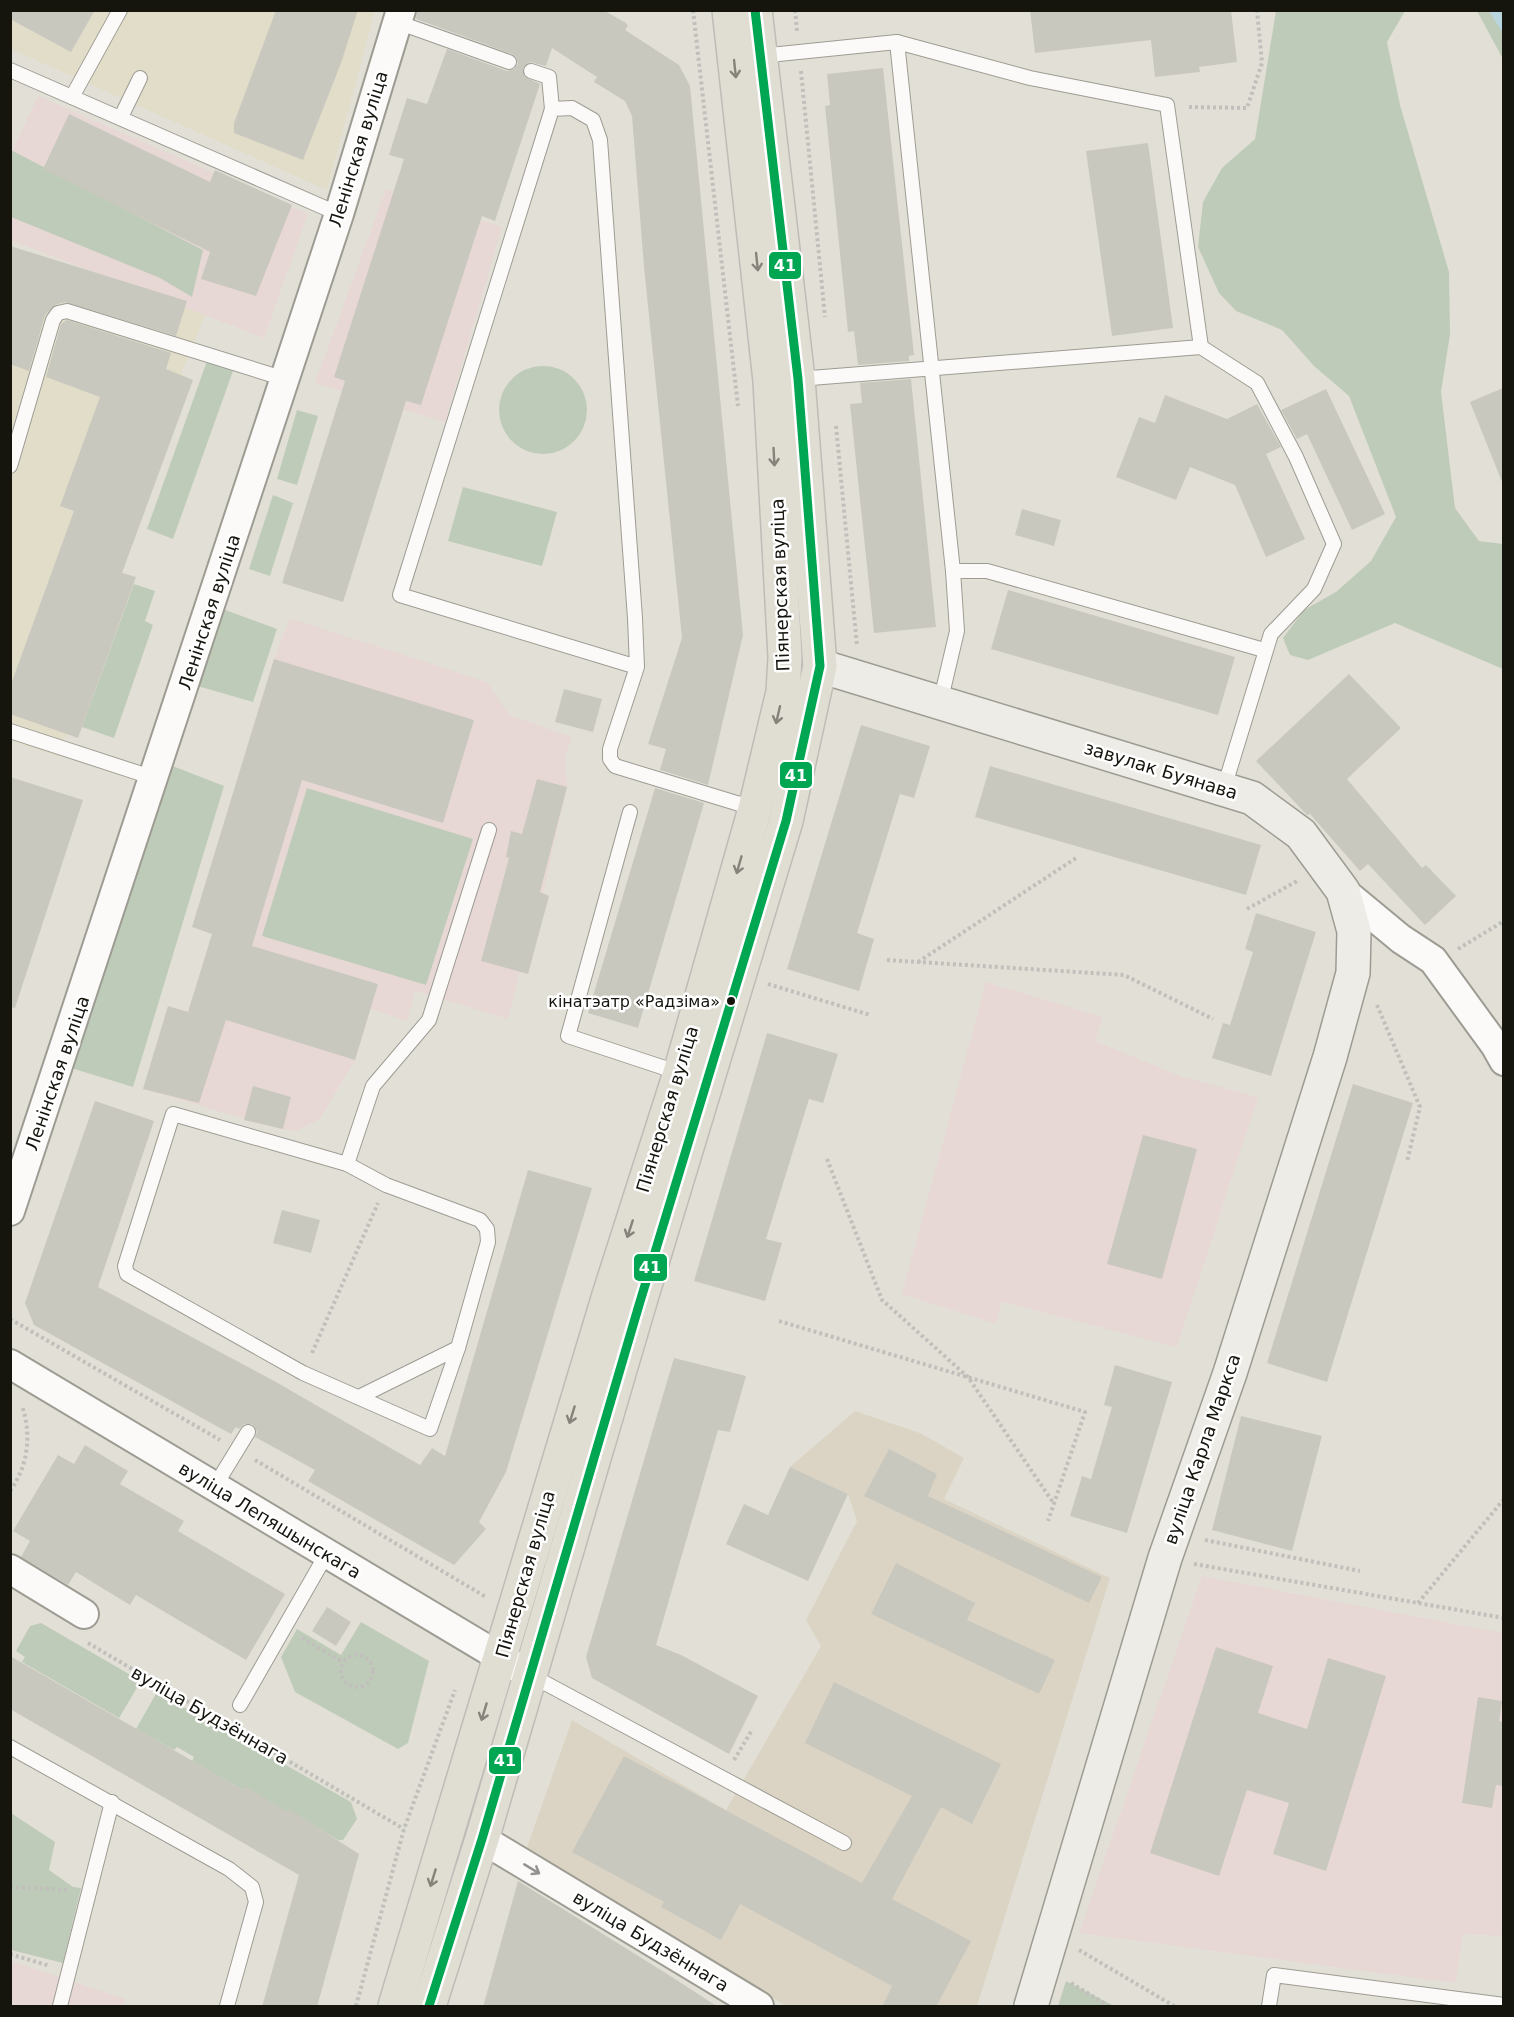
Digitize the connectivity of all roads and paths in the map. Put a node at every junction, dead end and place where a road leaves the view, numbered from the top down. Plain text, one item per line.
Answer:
1 (120, 10) edge
2 (693, 10) edge
3 (729, 10) edge
4 (755, 10) edge
5 (1257, 10) edge
6 (399, 16) edge
7 (897, 42) junction
8 (759, 56) junction
9 (509, 63) dead end
10 (10, 70) edge
11 (531, 71) dead end
12 (140, 78) dead end
13 (72, 97) junction
14 (1196, 107) dead end
15 (552, 109) junction
16 (121, 117) junction
17 (339, 214) junction
18 (1201, 347) junction
19 (931, 369) junction
20 (285, 379) junction
21 (784, 380) junction
22 (739, 415) dead end
23 (10, 466) edge
24 (953, 571) junction
25 (1264, 650) junction
26 (785, 657) junction
27 (820, 666) junction
28 (636, 667) junction
29 (940, 703) junction
30 (10, 731) edge
31 (154, 778) junction
32 (1224, 788) junction
33 (630, 812) dead end
34 (770, 815) junction
35 (489, 830) dead end
36 (1076, 858) dead end
37 (1305, 877) dead end
38 (1343, 891) junction
39 (1247, 909) dead end
40 (1503, 921) edge
41 (1459, 949) dead end
42 (887, 960) dead end
43 (918, 962) junction
44 (1353, 973) junction
45 (760, 982) dead end
46 (870, 1015) dead end
47 (1213, 1019) dead end
48 (1503, 1061) edge
49 (680, 1073) junction
50 (827, 1159) dead end
51 (1407, 1162) dead end
52 (347, 1164) junction
53 (386, 1185) junction
54 (10, 1211) edge
55 (779, 1321) dead end
56 (458, 1348) junction
57 (10, 1364) edge
58 (303, 1373) junction
59 (968, 1377) junction
60 (359, 1397) junction
61 (20, 1400) dead end
62 (248, 1432) dead end
63 (215, 1486) junction
64 (10, 1491) edge
65 (1503, 1499) edge
66 (1054, 1505) junction
67 (1048, 1521) dead end
68 (1169, 1546) junction
69 (326, 1555) junction
70 (10, 1569) edge
71 (1360, 1571) dead end
72 (1417, 1603) junction
73 (1503, 1618) edge
74 (82, 1626) joint
75 (285, 1628) junction
76 (501, 1656) junction
77 (343, 1662) junction
78 (530, 1675) junction
79 (458, 1681) dead end
80 (240, 1706) dead end
81 (752, 1730) dead end
82 (10, 1747) edge
83 (723, 1778) junction
84 (112, 1802) junction
85 (404, 1829) junction
86 (482, 1839) junction
87 (844, 1843) dead end
88 (10, 1887) edge
89 (70, 1890) dead end
90 (1077, 1949) dead end
91 (10, 1954) edge
92 (69, 1972) junction
93 (1069, 1982) dead end
94 (1503, 2005) edge
95 (60, 2007) edge
96 (227, 2007) edge
97 (356, 2007) edge
98 (395, 2007) edge
99 (429, 2007) edge
100 (759, 2007) edge
101 (1031, 2007) edge
102 (1109, 2007) edge
103 (1174, 2007) edge
104 (1269, 2007) edge

1 - 13 lane
2 - 22 path
3 -> 21 main road, Піянерская вуліца
4 - 8 main road, Піянерская вуліца
5 - 14 path
6 - 9 lane
6 - 17 street, Ленінская вуліца
7 - 8 lane
7 - 18 lane
7 - 19 lane
8 - 21 main road, Піянерская вуліца
10 - 13 lane
11 - 15 lane
12 - 16 lane
13 - 16 lane
15 - 28 lane
15 - 28 lane
16 - 17 lane
17 - 20 street, Ленінская вуліца
18 - 19 lane
18 - 25 lane
19 - 21 lane
19 - 24 lane
20 - 23 lane
20 - 31 street, Ленінская вуліца
21 -> 26 main road, Піянерская вуліца
21 - 27 main road, Піянерская вуліца
24 - 25 lane
24 - 29 lane
25 - 32 lane
26 - 27 main road
26 -> 34 main road, Піянерская вуліца
27 - 29 main road, завулак Буянава
27 - 34 main road, Піянерская вуліца
28 - 34 lane
29 - 32 main road, завулак Буянава
30 - 31 lane
31 - 54 street, Ленінская вуліца
32 - 38 main road, завулак Буянава
33 - 49 lane
34 -> 49 main road, Піянерская вуліца
34 - 78 main road, Піянерская вуліца
35 - 52 lane
36 - 43 path
37 - 39 path
38 - 44 main road, вуліца Карла Маркса
38 - 48 street, завулак Буянава
40 - 41 path
42 - 43 path
43 - 47 path
44 - 51 path
44 - 68 main road, вуліца Карла Маркса
45 - 46 path
49 -> 76 main road, Піянерская вуліца
50 - 59 path
52 - 53 lane
52 - 58 lane
53 - 56 lane
53 - 58 path
55 - 59 path
56 - 60 lane
56 - 60 lane
57 - 63 street, вуліца Лепяшынскага
58 - 60 lane
59 - 66 path
59 - 66 path
61 - 64 path
62 - 63 lane
63 - 69 street, вуліца Лепяшынскага
65 - 72 path
66 - 67 path
68 - 71 path
68 - 72 path
68 - 101 main road, вуліца Карла Маркса
69 - 75 lane
69 - 76 street, вуліца Лепяшынскага
70 - 74 street
72 - 73 path
74 - 85 path, вуліца Будзённага
75 - 77 path
75 - 80 lane
76 - 78 street, вуліца Лепяшынскага
76 -> 98 main road, Піянерская вуліца
77 - 77 path
78 - 83 lane
78 - 86 main road, Піянерская вуліца
79 - 85 path
81 - 83 path
82 - 84 lane
83 - 87 lane
84 - 92 lane
84 - 96 lane
85 - 97 path
86 - 99 main road, Піянерская вуліца
86 -> 100 street, вуліца Будзённага
88 - 89 path
90 - 103 path
91 - 92 path
92 - 95 lane
93 - 102 path
94 - 104 lane

